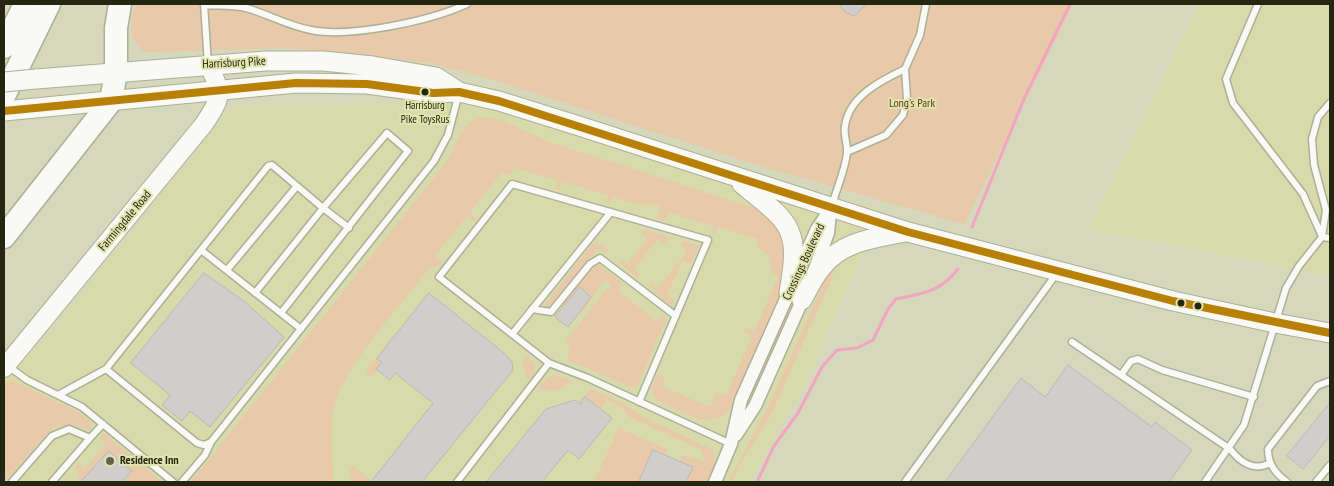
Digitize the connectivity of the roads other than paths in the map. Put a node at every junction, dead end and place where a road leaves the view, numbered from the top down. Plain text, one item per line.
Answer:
1 (25, 4) edge
2 (49, 4) edge
3 (120, 4) edge
4 (467, 4) edge
5 (926, 4) edge
6 (1258, 4) edge
7 (204, 5) edge
8 (4, 47) edge
9 (208, 65) junction
10 (905, 69) junction
11 (116, 72) junction
12 (295, 72) junction
13 (4, 82) edge
14 (220, 90) junction
15 (460, 92) junction
16 (4, 96) edge
17 (111, 101) junction
18 (1330, 103) edge
19 (13, 110) edge
20 (847, 152) junction
21 (734, 177) junction
22 (297, 186) junction
23 (323, 208) junction
24 (830, 208) junction
25 (611, 212) junction
26 (349, 228) junction
27 (908, 232) junction
28 (1322, 237) junction
29 (4, 238) edge
30 (1330, 238) edge
31 (201, 250) junction
32 (227, 270) junction
33 (1058, 272) junction
34 (255, 292) junction
35 (796, 296) junction
36 (532, 309) junction
37 (281, 313) junction
38 (676, 316) junction
39 (1275, 323) junction
40 (301, 329) junction
41 (1330, 333) edge
42 (513, 334) junction
43 (1072, 342) dead end
44 (549, 363) junction
45 (5, 367) edge
46 (106, 369) junction
47 (1121, 376) junction
48 (1330, 381) edge
49 (60, 394) junction
50 (1254, 397) junction
51 (640, 402) junction
52 (103, 424) junction
53 (90, 438) junction
54 (210, 442) junction
55 (731, 444) junction
56 (1230, 449) junction
57 (1270, 464) junction
58 (1330, 465) edge
59 (12, 482) edge
60 (52, 482) edge
61 (173, 482) edge
62 (182, 482) edge
63 (457, 482) edge
64 (715, 482) edge
65 (905, 482) edge
66 (1205, 482) edge
67 (1287, 482) edge
68 (1316, 482) edge

1 - 8 highway
2 - 16 highway
3 - 11 highway
4 - 7 lane
5 - 10 lane
6 - 28 lane
7 - 9 lane
9 - 11 main road, Harrisburg Pike
9 - 12 main road, Harrisburg Pike
9 - 14 street
10 - 20 lane
10 - 20 lane
11 - 13 main road, Harrisburg Pike, bridge
11 - 17 highway
12 - 14 main road, Harrisburg Pike
12 - 15 main road, Harrisburg Pike
14 - 17 main road, Harrisburg Pike
14 - 45 street, Farmingdale Road
15 - 21 main road, Harrisburg Pike
15 - 40 lane
17 - 19 main road, Harrisburg Pike
17 - 29 highway
18 - 28 lane
20 - 24 lane
21 - 24 main road, Harrisburg Pike
21 - 35 main road
22 - 23 lane
22 - 31 lane
22 - 32 lane
23 - 26 lane
23 - 26 lane
23 - 34 lane
24 - 27 main road, Harrisburg Pike
24 - 35 street, Crossings Boulevard
25 - 36 lane
25 - 38 lane
25 - 42 lane
26 - 37 lane
27 - 33 main road, Harrisburg Pike
27 - 35 main road
28 - 30 lane
28 - 39 lane
31 - 32 lane
31 - 46 lane
32 - 34 lane
33 - 39 main road, Harrisburg Pike
33 - 65 lane
34 - 37 lane
35 - 55 street, Crossings Boulevard
36 - 38 lane
36 - 42 lane
37 - 40 lane
38 - 51 lane
39 - 41 main road, Harrisburg Pike
39 - 50 lane
40 - 54 lane
42 - 44 lane
43 - 47 lane
44 - 51 lane
44 - 63 lane
45 - 49 lane
46 - 49 lane
46 - 54 lane
47 - 50 lane
47 - 56 lane
48 - 57 lane
49 - 52 lane
50 - 56 lane
51 - 55 lane
52 - 53 lane
52 - 61 lane
53 - 59 lane
53 - 60 lane
54 - 62 lane
55 - 64 street, Crossings Boulevard
56 - 57 lane
56 - 66 lane
57 - 67 lane
58 - 68 lane

